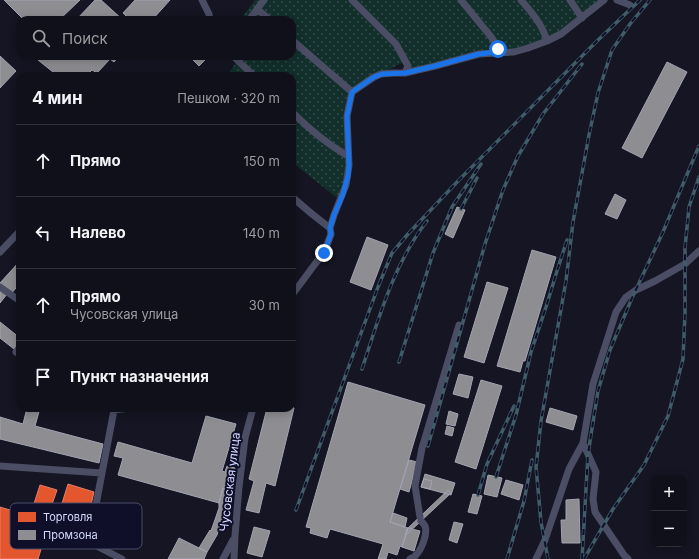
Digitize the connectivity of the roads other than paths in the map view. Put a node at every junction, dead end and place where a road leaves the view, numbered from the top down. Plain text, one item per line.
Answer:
1 (202, 0) edge
2 (264, 0) edge
3 (352, 0) edge
4 (461, 0) edge
5 (521, 0) edge
6 (570, 0) edge
7 (604, 0) edge
8 (617, 0) edge
9 (630, 5) dead end
10 (257, 9) junction
11 (209, 16) edge
12 (252, 16) edge
13 (265, 16) edge
14 (582, 18) junction
15 (547, 41) junction
16 (296, 43) edge
17 (498, 52) junction
18 (237, 60) edge
19 (250, 72) edge
20 (405, 73) junction
21 (352, 92) junction
22 (296, 116) edge
23 (348, 156) junction
24 (296, 200) edge
25 (330, 228) junction
26 (16, 235) edge
27 (699, 251) edge
28 (0, 252) edge
29 (0, 287) edge
30 (296, 290) edge
31 (16, 298) edge
32 (459, 325) dead end
33 (114, 412) edge
34 (252, 412) edge
35 (583, 443) junction
36 (0, 466) edge
37 (102, 472) junction
38 (96, 503) edge
39 (235, 536) junction
40 (102, 549) edge
41 (122, 559) edge
42 (223, 559) edge
43 (234, 559) edge
44 (410, 559) edge
45 (536, 559) edge
46 (628, 559) edge

1 - 11 street
2 - 10 street
3 - 20 street
4 - 17 street
5 - 15 street
6 - 14 street
7 - 14 street
8 - 9 street
10 - 12 street
10 - 13 street
14 - 15 street
15 - 17 street
16 - 21 street
17 - 20 street
18 - 19 street
20 - 21 street
21 - 23 street
22 - 23 street
23 - 25 street
24 - 25 street
25 - 30 street
26 - 28 street
27 - 35 street
29 - 31 street
32 - 44 street
33 - 37 street
34 - 39 street, Чусовская улица
35 - 45 street
35 - 46 street
36 - 37 street
37 - 38 street
39 - 42 street
39 - 43 street, Чусовская улица
40 - 41 street

